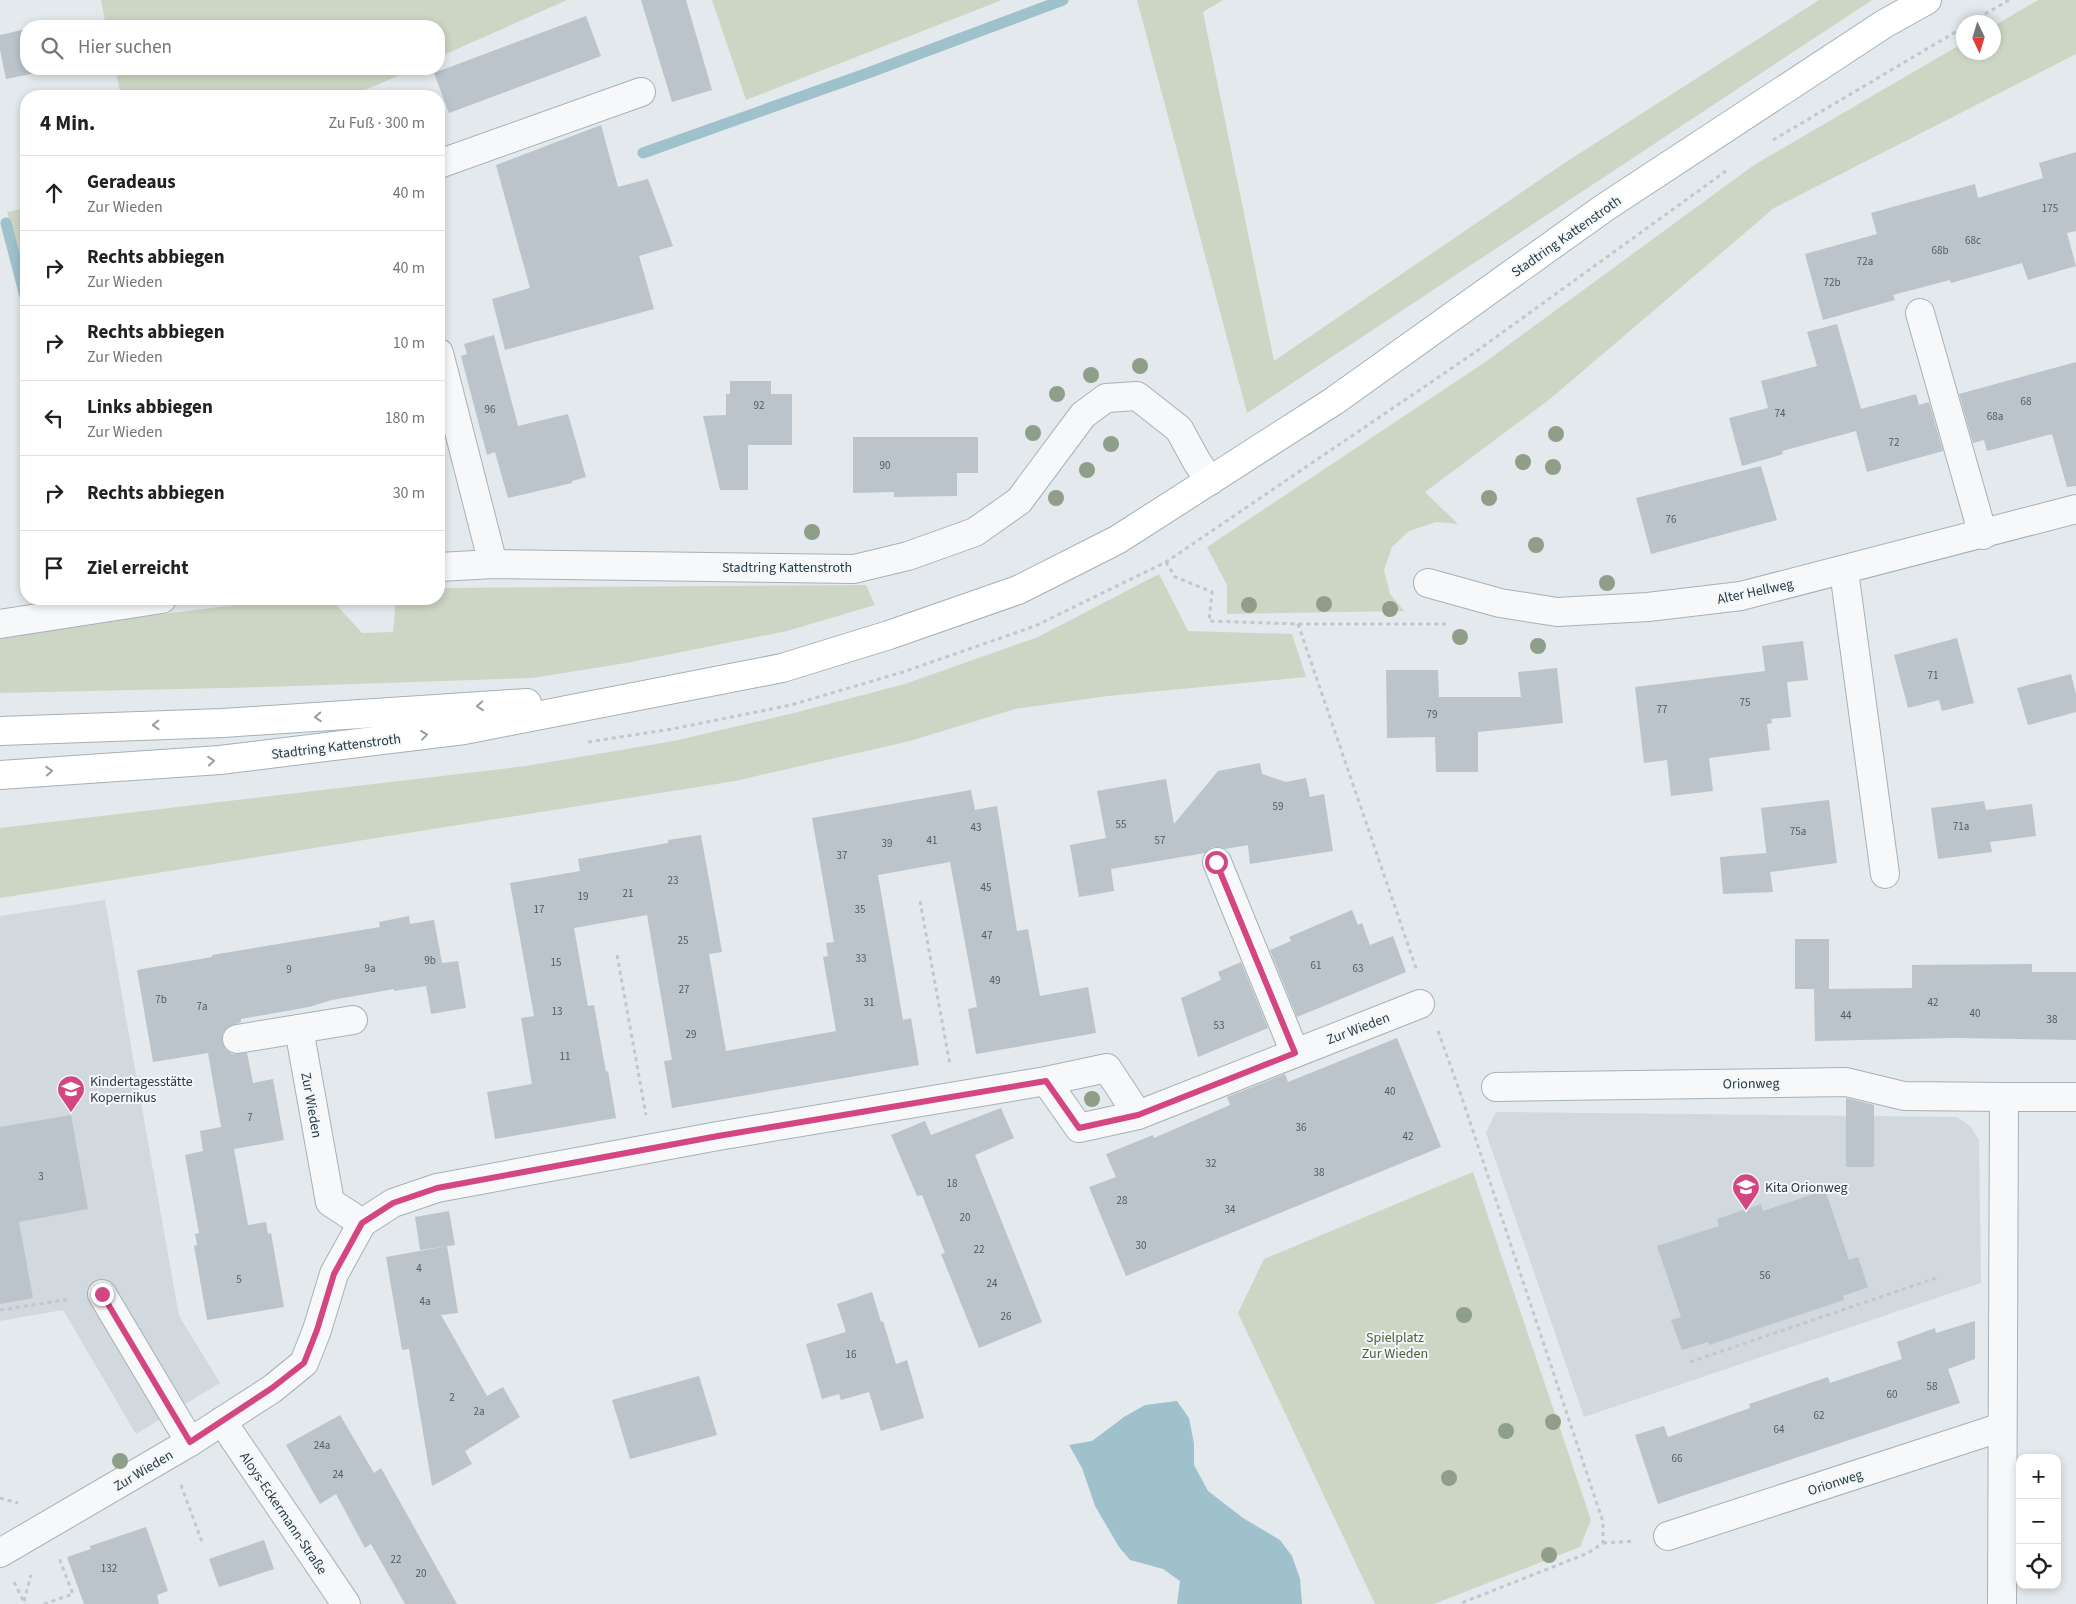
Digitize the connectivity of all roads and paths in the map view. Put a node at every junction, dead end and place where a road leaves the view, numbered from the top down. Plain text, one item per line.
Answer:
1 (1926, 0) edge
2 (2009, 0) edge
3 (1983, 15) edge
4 (641, 92) dead end
5 (445, 162) edge
6 (1920, 313) dead end
7 (445, 376) edge
8 (1210, 482) junction
9 (2076, 510) edge
10 (1983, 535) junction
11 (1166, 562) dead end
12 (493, 564) junction
13 (445, 567) edge
14 (1844, 570) junction
15 (1428, 583) dead end
16 (123, 605) edge
17 (0, 624) edge
18 (1298, 624) junction
19 (1454, 624) dead end
20 (668, 691) junction
21 (0, 731) edge
22 (0, 775) edge
23 (1216, 862) dead end
24 (1885, 874) dead end
25 (920, 901) dead end
26 (618, 956) dead end
27 (1418, 972) dead end
28 (1420, 1004) dead end
29 (353, 1020) dead end
30 (1437, 1028) dead end
31 (299, 1030) junction
32 (236, 1040) dead end
33 (1295, 1053) junction
34 (1046, 1081) junction
35 (1496, 1087) dead end
36 (956, 1096) junction
37 (2004, 1097) junction
38 (2076, 1097) edge
39 (1138, 1115) junction
40 (652, 1148) junction
41 (362, 1223) junction
42 (1936, 1278) dead end
43 (102, 1294) joint
44 (0, 1310) edge
45 (1690, 1362) dead end
46 (222, 1421) junction
47 (2002, 1427) junction
48 (180, 1448) junction
49 (48, 1526) junction
50 (1668, 1536) dead end
51 (202, 1542) dead end
52 (0, 1553) edge
53 (44, 1604) edge
54 (346, 1604) edge
55 (1459, 1604) edge
56 (2002, 1604) edge

1 - 8 main road, Stadtring Kattenstroth
2 - 3 path
4 - 5 street
6 - 10 street
7 - 12 street
8 - 12 street, Stadtring Kattenstroth
8 - 20 main road, Stadtring Kattenstroth
9 - 10 street, Alter Hellweg
10 - 14 street, Alter Hellweg
11 - 18 path
12 - 13 street, Stadtring Kattenstroth
14 - 15 street, Alter Hellweg
14 - 24 street
16 - 17 street
18 - 19 path
18 - 27 path
20 -> 21 main road, Stadtring Kattenstroth
22 -> 20 main road, Stadtring Kattenstroth
23 - 33 street
25 - 36 path
26 - 40 path
28 - 33 street, Zur Wieden
29 - 31 street
30 - 55 path
31 - 32 street
31 - 41 street, Zur Wieden
33 - 39 street, Zur Wieden
34 - 36 street, Zur Wieden
34 - 39 street, Zur Wieden
34 - 39 street, Zur Wieden
35 - 37 street, Orionweg
36 - 40 street, Zur Wieden
37 - 38 street, Orionweg
37 - 47 street
40 - 41 street, Zur Wieden
41 - 46 street, Zur Wieden
42 - 45 path
43 - 44 path
43 - 48 street
46 - 48 street, Zur Wieden
46 - 54 street, Aloys-Eckermann-Straße
47 - 50 street, Orionweg
47 - 56 street
48 - 49 street, Zur Wieden
48 - 51 path
49 - 52 street, Zur Wieden
49 - 53 path

